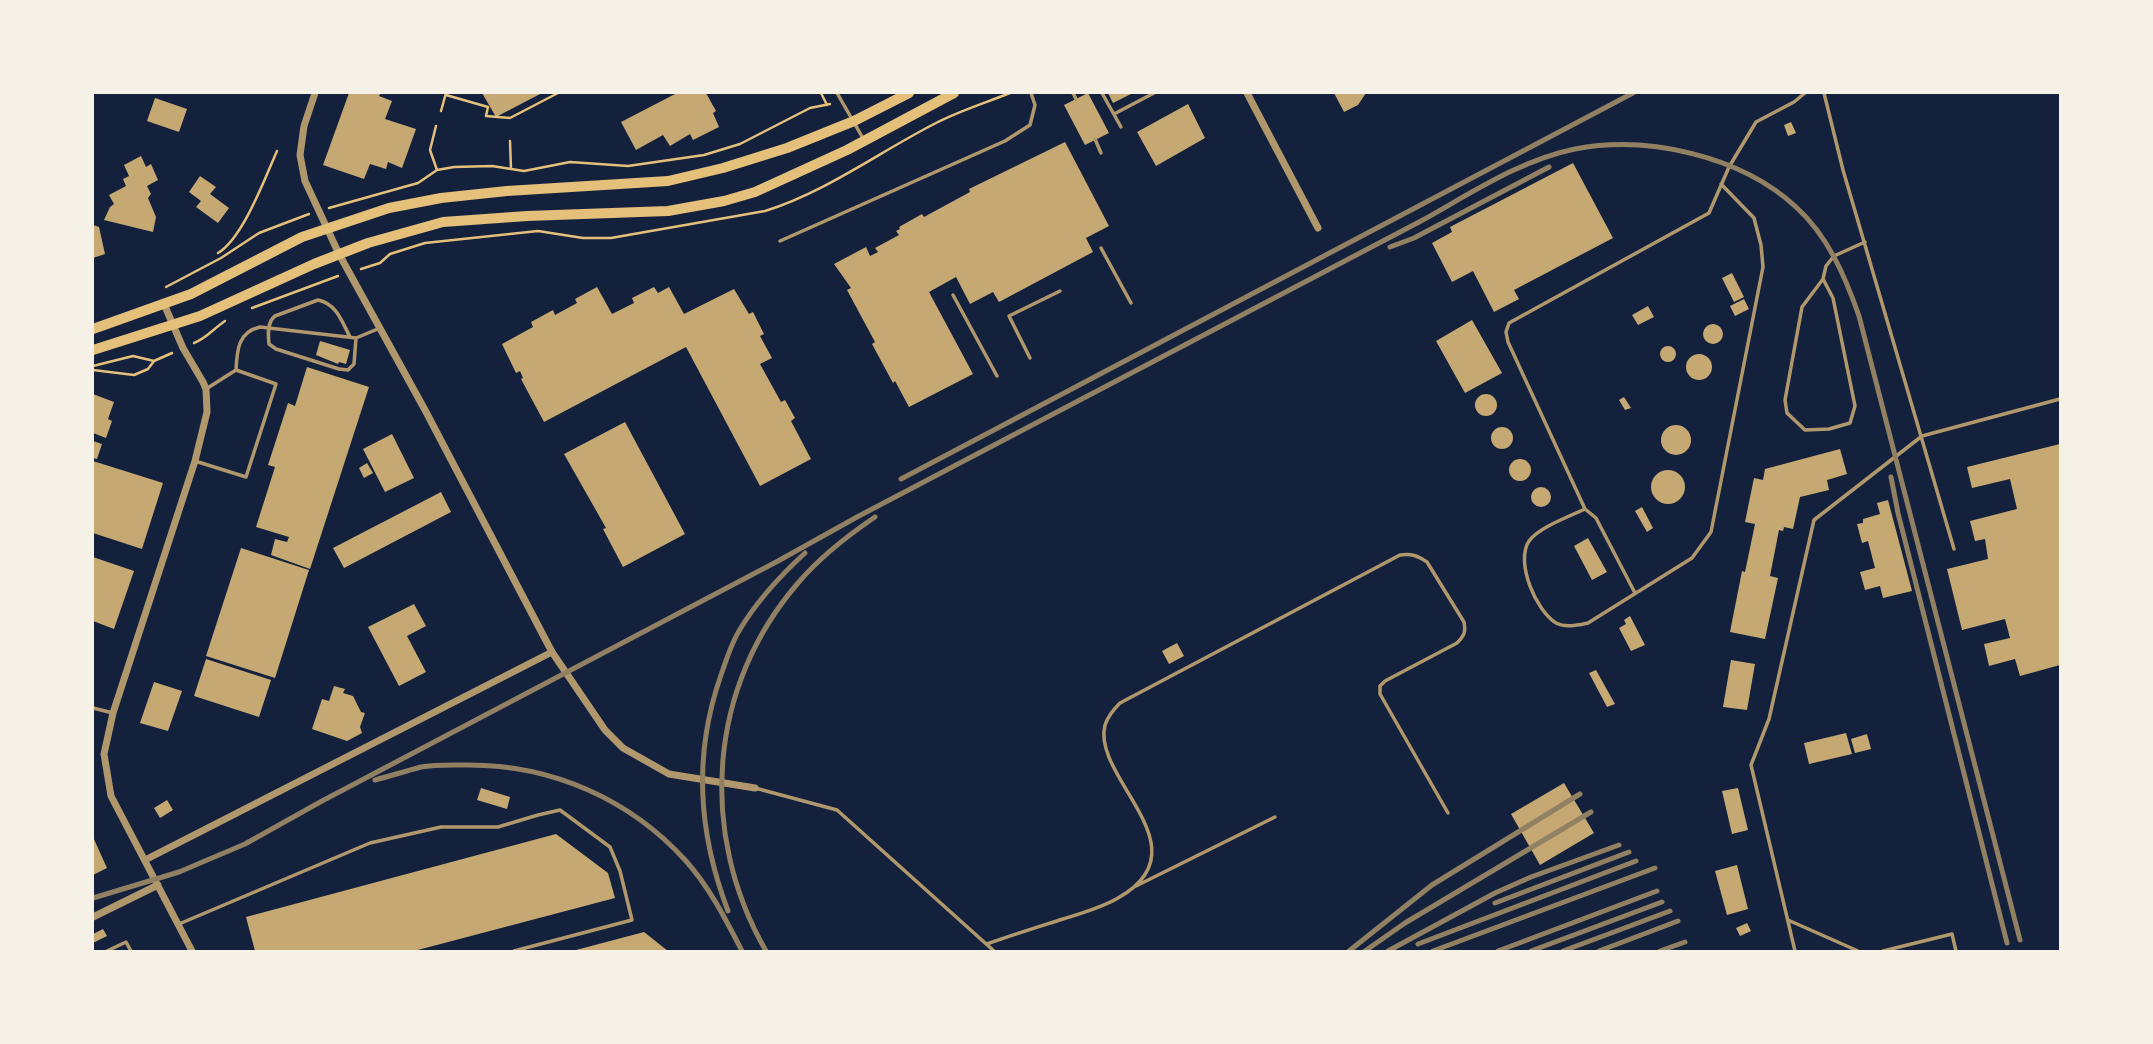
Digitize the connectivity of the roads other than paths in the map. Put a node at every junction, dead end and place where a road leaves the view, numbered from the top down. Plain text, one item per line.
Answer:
1 (315, 93) edge
2 (837, 93) edge
3 (909, 93) edge
4 (954, 93) edge
5 (1031, 93) edge
6 (1073, 93) edge
7 (1102, 93) edge
8 (1154, 93) edge
9 (1247, 93) edge
10 (1805, 93) edge
11 (1824, 93) edge
12 (1076, 99) dead end
13 (1114, 114) junction
14 (854, 121) junction
15 (1121, 127) dead end
16 (1096, 139) dead end
17 (864, 141) junction
18 (1101, 153) dead end
19 (1721, 184) junction
20 (326, 228) junction
21 (1318, 228) dead end
22 (780, 241) dead end
23 (1865, 242) junction
24 (1101, 248) dead end
25 (339, 254) junction
26 (1823, 279) junction
27 (1060, 291) dead end
28 (953, 295) dead end
29 (1131, 303) dead end
30 (164, 304) junction
31 (173, 325) junction
32 (269, 328) junction
33 (380, 328) junction
34 (93, 329) edge
35 (350, 337) junction
36 (356, 338) junction
37 (93, 350) edge
38 (1030, 358) dead end
39 (236, 370) junction
40 (997, 376) dead end
41 (206, 389) junction
42 (2060, 399) edge
43 (1922, 436) junction
44 (195, 461) junction
45 (1585, 509) junction
46 (1954, 549) dead end
47 (1635, 593) junction
48 (552, 652) junction
49 (93, 708) edge
50 (113, 713) junction
51 (755, 788) joint
52 (1448, 813) dead end
53 (1275, 817) dead end
54 (145, 860) junction
55 (158, 885) junction
56 (1135, 886) junction
57 (93, 917) edge
58 (1788, 920) junction
59 (178, 925) junction
60 (987, 944) junction
61 (107, 951) edge
62 (131, 951) edge
63 (192, 951) edge
64 (513, 951) edge
65 (994, 951) edge
66 (1795, 951) edge
67 (1858, 951) edge
68 (1883, 951) edge
69 (1956, 951) edge

1 - 20 street
2 - 14 lane
3 - 14 main road
4 - 17 main road
5 - 22 lane
6 - 12 lane
7 - 13 lane
8 - 13 lane
9 - 21 street
10 - 19 lane
11 - 23 lane
13 - 15 lane
14 - 17 lane
14 - 20 main road
16 - 18 lane
17 - 25 main road
19 - 45 lane
19 - 47 lane
20 - 25 street
20 - 30 main road
23 - 26 lane
23 - 43 lane
24 - 29 lane
25 - 31 main road
25 - 33 street
26 - 26 lane
27 - 38 lane
28 - 40 lane
30 - 31 street
30 - 34 main road
31 - 37 main road
31 - 41 street
32 - 35 lane
32 - 35 lane
32 - 36 lane
32 - 39 lane
33 - 36 lane
33 - 48 street
35 - 36 lane
39 - 41 lane
39 - 44 lane
41 - 44 street
42 - 43 lane
43 - 46 lane
43 - 58 lane
44 - 50 street
45 - 47 lane
45 - 47 lane
48 - 51 street
48 - 54 street
49 - 50 lane
50 - 54 street
51 - 60 lane
52 - 56 lane
53 - 56 lane
54 - 55 street
55 - 57 street
55 - 59 street
56 - 60 lane
58 - 66 lane
58 - 67 lane
59 - 63 street
59 - 64 lane
60 - 65 lane
61 - 62 lane
68 - 69 lane

